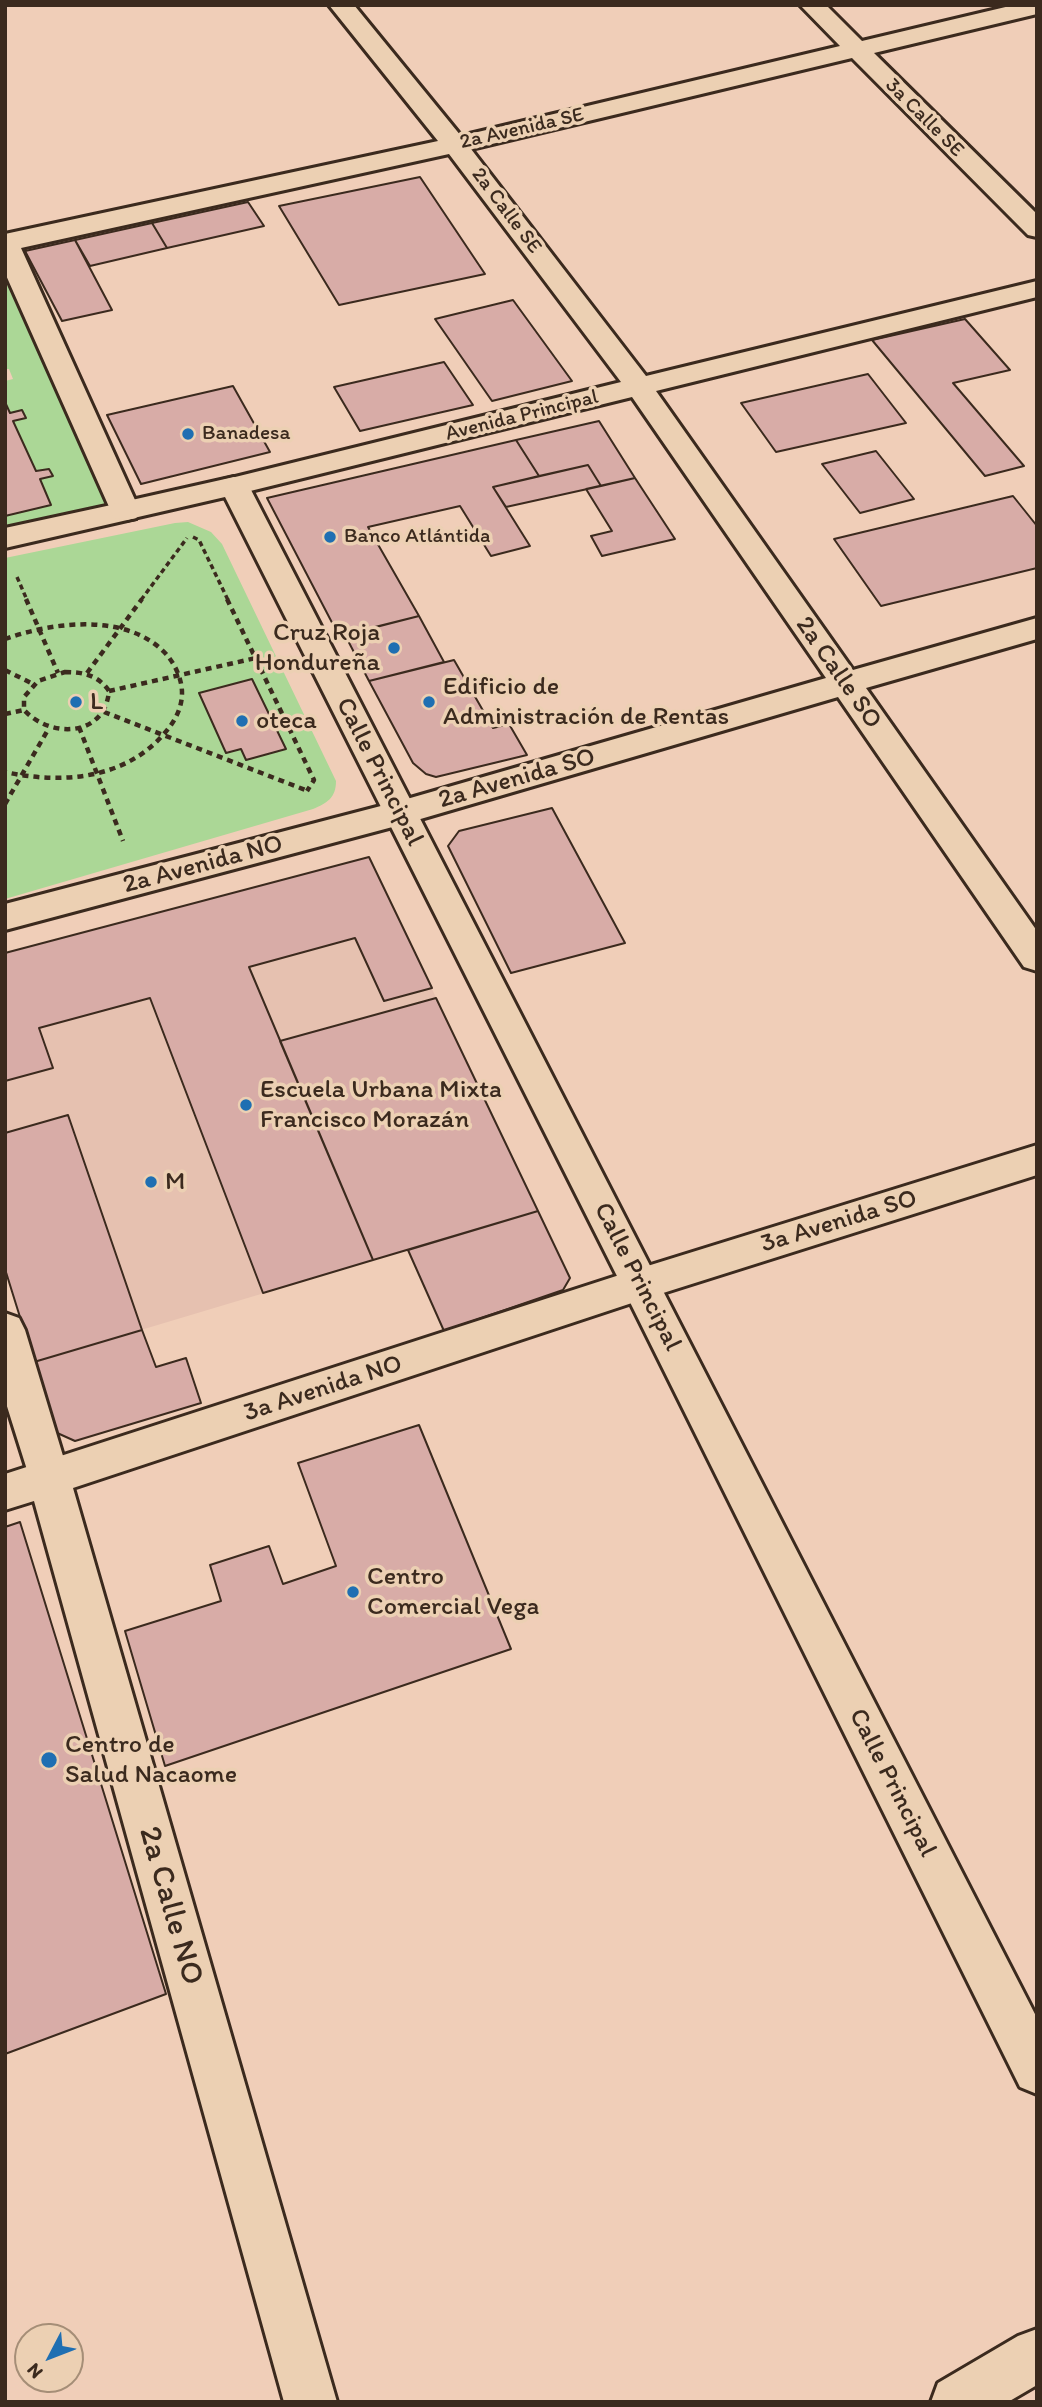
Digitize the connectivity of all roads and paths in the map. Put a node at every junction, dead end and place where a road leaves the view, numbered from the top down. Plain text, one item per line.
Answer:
1 (341, 5) edge
2 (812, 5) edge
3 (1037, 6) edge
4 (854, 50) junction
5 (455, 145) junction
6 (1037, 229) edge
7 (6, 243) edge
8 (1037, 289) edge
9 (640, 388) junction
10 (234, 486) junction
11 (125, 511) junction
12 (180, 534) dead end
13 (190, 535) junction
14 (5, 538) edge
15 (15, 572) dead end
16 (39, 628) junction
17 (118, 628) junction
18 (1037, 628) edge
19 (5, 639) edge
20 (256, 658) junction
21 (5, 670) edge
22 (58, 673) junction
23 (87, 673) junction
24 (179, 676) junction
25 (846, 683) junction
26 (33, 684) junction
27 (109, 691) junction
28 (24, 710) junction
29 (104, 712) junction
30 (5, 714) edge
31 (79, 727) junction
32 (49, 728) junction
33 (164, 736) junction
34 (5, 772) edge
35 (97, 774) junction
36 (21, 777) junction
37 (314, 780) dead end
38 (308, 790) dead end
39 (5, 804) edge
40 (400, 813) junction
41 (125, 845) dead end
42 (5, 916) edge
43 (1037, 958) edge
44 (1037, 1160) edge
45 (641, 1284) junction
46 (5, 1330) edge
47 (49, 1479) junction
48 (5, 1492) edge
49 (1037, 2070) edge
50 (1037, 2355) edge
51 (311, 2402) edge
52 (957, 2402) edge

1 - 5 street, 2a Calle SE
2 - 4 street, 3a Calle SE
3 - 4 street, 2a Avenida SE
4 - 5 street, 2a Avenida SE
4 - 6 street, 3a Calle SE
5 - 7 street, 2a Avenida SE
5 - 9 street, 2a Calle SE
7 - 11 street
8 - 9 street, Avenida Principal
9 - 10 street, Avenida Principal
9 - 25 street, 2a Calle SO
10 - 11 street, Avenida Principal
10 - 40 street, Calle Principal
11 - 14 street, Avenida Principal
12 - 13 path
13 - 17 path
13 - 20 path
15 - 16 path
16 - 17 path
16 - 19 path
16 - 22 path
17 - 23 path
17 - 24 path
18 - 25 street, 2a Avenida SO
20 - 24 path
20 - 37 path
21 - 26 path
22 - 23 path
22 - 26 path
23 - 27 path
24 - 27 path
24 - 33 path
25 - 40 street, 2a Avenida SO
25 - 43 street, 2a Calle SO
26 - 28 path
27 - 29 path
28 - 30 path
28 - 32 path
29 - 31 path
29 - 33 path
31 - 32 path
31 - 35 path
32 - 36 path
33 - 35 path
33 - 38 path
34 - 36 path
35 - 36 path
35 - 41 path
36 - 39 path
40 - 42 street, 2a Avenida NO
40 - 45 street, Calle Principal
44 - 45 street, 3a Avenida SO
45 - 47 street, 3a Avenida NO
45 - 49 street, Calle Principal
46 - 47 street, 2a Calle NO
47 - 48 street, 3a Avenida NO
47 - 51 street, 2a Calle NO
50 - 52 street

